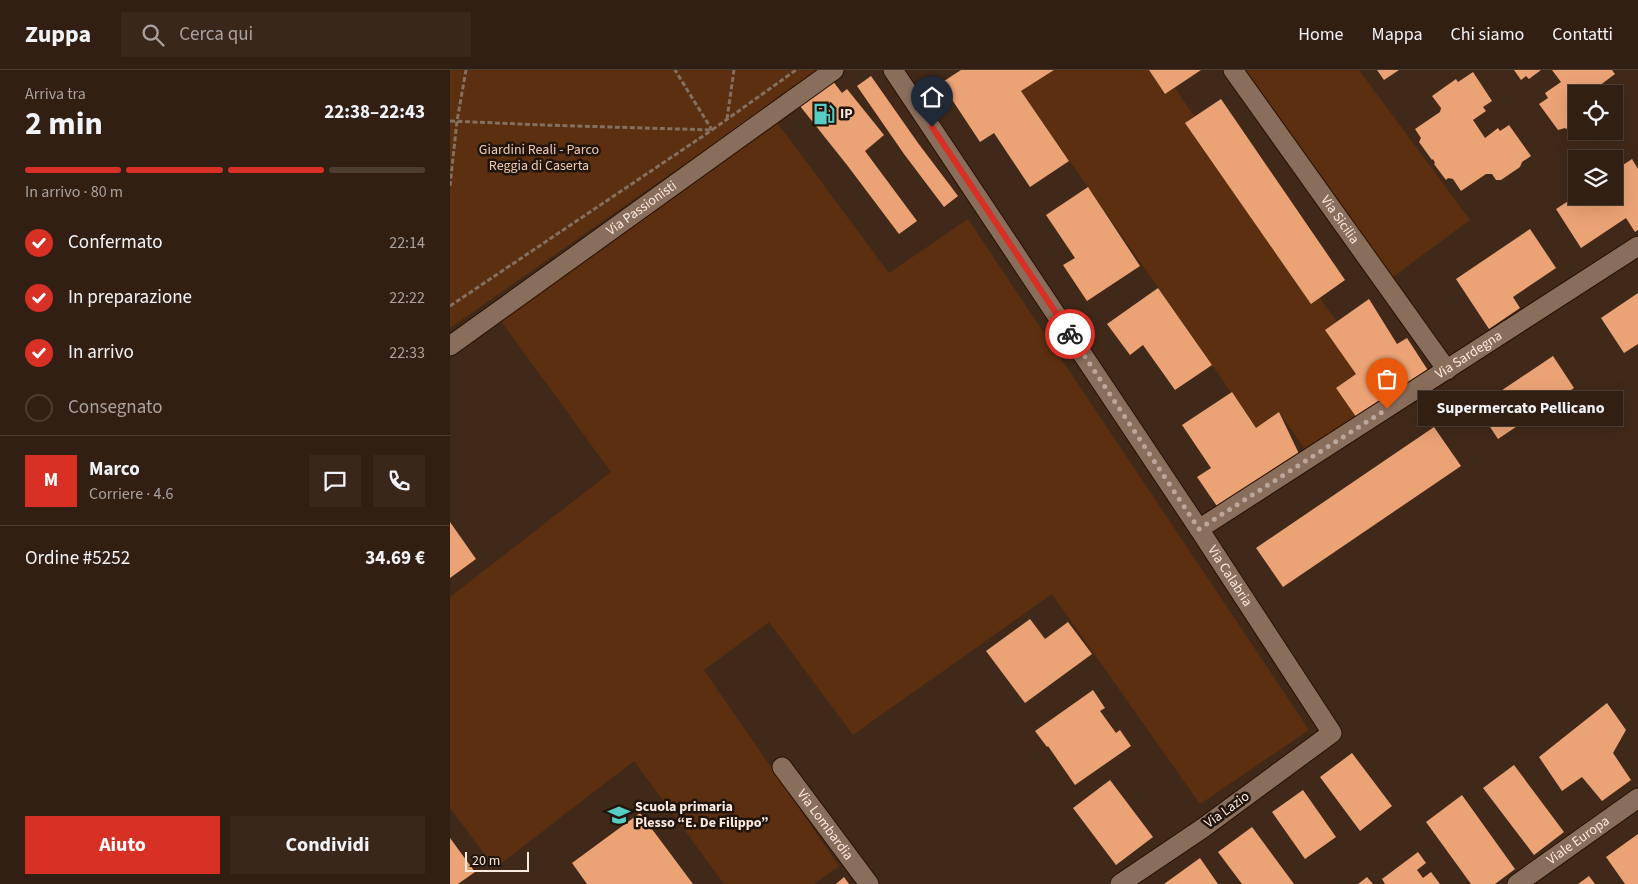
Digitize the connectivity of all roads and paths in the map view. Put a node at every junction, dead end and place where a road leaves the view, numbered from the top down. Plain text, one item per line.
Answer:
1 (466, 70) edge
2 (675, 70) edge
3 (734, 70) edge
4 (796, 70) edge
5 (834, 70) edge
6 (893, 70) edge
7 (1233, 70) edge
8 (727, 119) junction
9 (450, 121) edge
10 (457, 121) junction
11 (712, 130) junction
12 (450, 186) edge
13 (1638, 246) edge
14 (450, 306) edge
15 (450, 346) edge
16 (1447, 370) junction
17 (1199, 529) junction
18 (1332, 733) joint
19 (782, 767) dead end
20 (1638, 798) edge
21 (869, 884) edge
22 (1120, 884) edge
23 (1517, 884) edge

1 - 10 path
2 - 11 path
3 - 8 path
4 - 8 path
5 - 15 street, Via Passionisti
6 - 17 street, Via Calabria
7 - 16 street, Via Sicilia
8 - 11 path
9 - 10 path
10 - 11 path
10 - 12 path
11 - 14 path
13 - 16 street, Via Sardegna
16 - 17 street, Via Sardegna
17 - 18 street, Via Calabria
18 - 22 street, Via Lazio
19 - 21 street, Via Lombardia
20 - 23 street, Viale Europa

